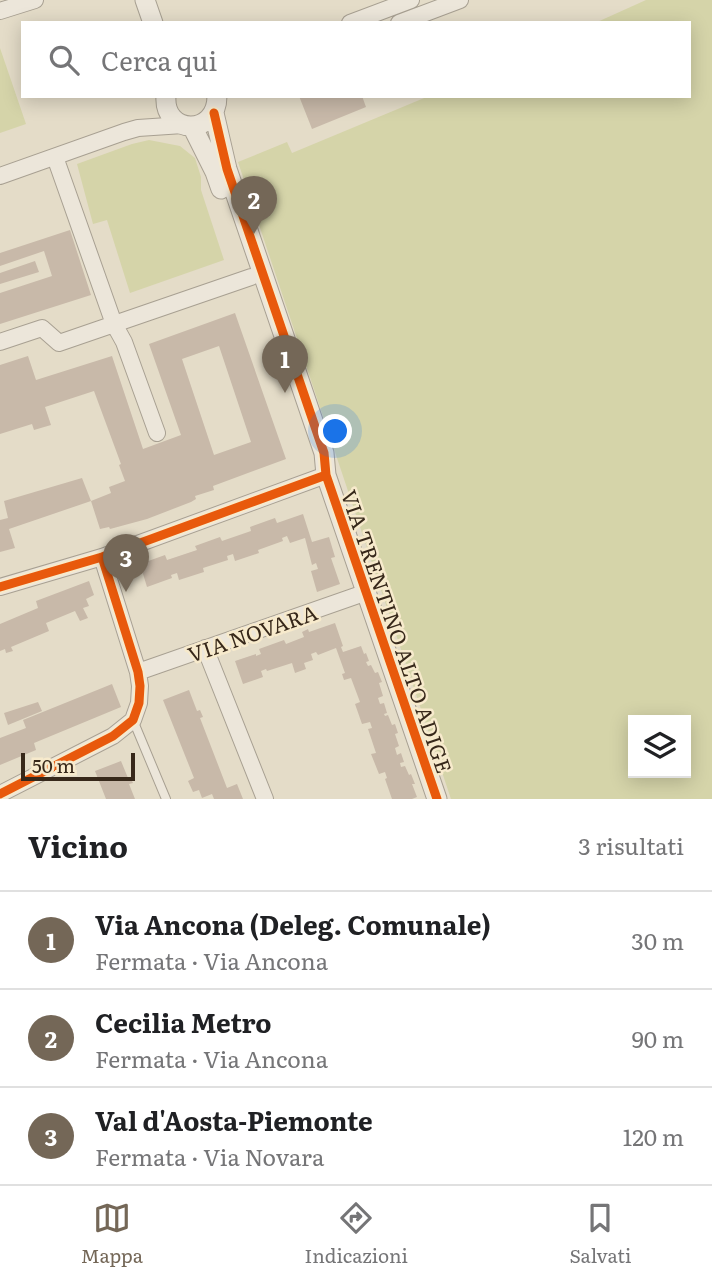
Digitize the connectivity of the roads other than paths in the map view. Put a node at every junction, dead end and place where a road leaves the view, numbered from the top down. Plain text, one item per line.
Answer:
1 (35, 0) edge
2 (145, 0) edge
3 (159, 0) edge
4 (460, 0) edge
5 (400, 2) edge
6 (0, 11) edge
7 (152, 21) edge
8 (166, 21) edge
9 (355, 21) edge
10 (404, 21) edge
11 (165, 98) edge
12 (166, 98) edge
13 (217, 103) edge
14 (187, 126) junction
15 (138, 128) junction
16 (55, 157) junction
17 (0, 176) edge
18 (251, 277) junction
19 (114, 324) junction
20 (0, 342) edge
21 (157, 433) dead end
22 (326, 475) junction
23 (102, 557) junction
24 (0, 587) edge
25 (367, 592) junction
26 (205, 648) junction
27 (138, 672) junction
28 (134, 720) junction
29 (0, 794) edge
30 (166, 799) edge
31 (265, 799) edge
32 (437, 799) edge

1 - 6 street
2 - 7 street
3 - 8 street
4 - 10 street
5 - 9 street
11 - 15 street
12 - 14 street
13 - 14 street
13 - 22 street
14 - 15 street
14 - 18 street
15 - 16 street
16 - 17 street
16 - 19 street
18 - 19 street
18 - 22 street
19 - 20 street
19 - 21 street
22 - 23 street
22 - 25 street, VIA TRENTINO ALTO ADIGE
23 - 24 street
23 - 27 street
25 - 26 street, VIA NOVARA
25 - 32 street, VIA TRENTINO ALTO ADIGE
26 - 27 street, VIA NOVARA
26 - 31 street
27 - 28 street
28 - 29 street
28 - 30 lane

